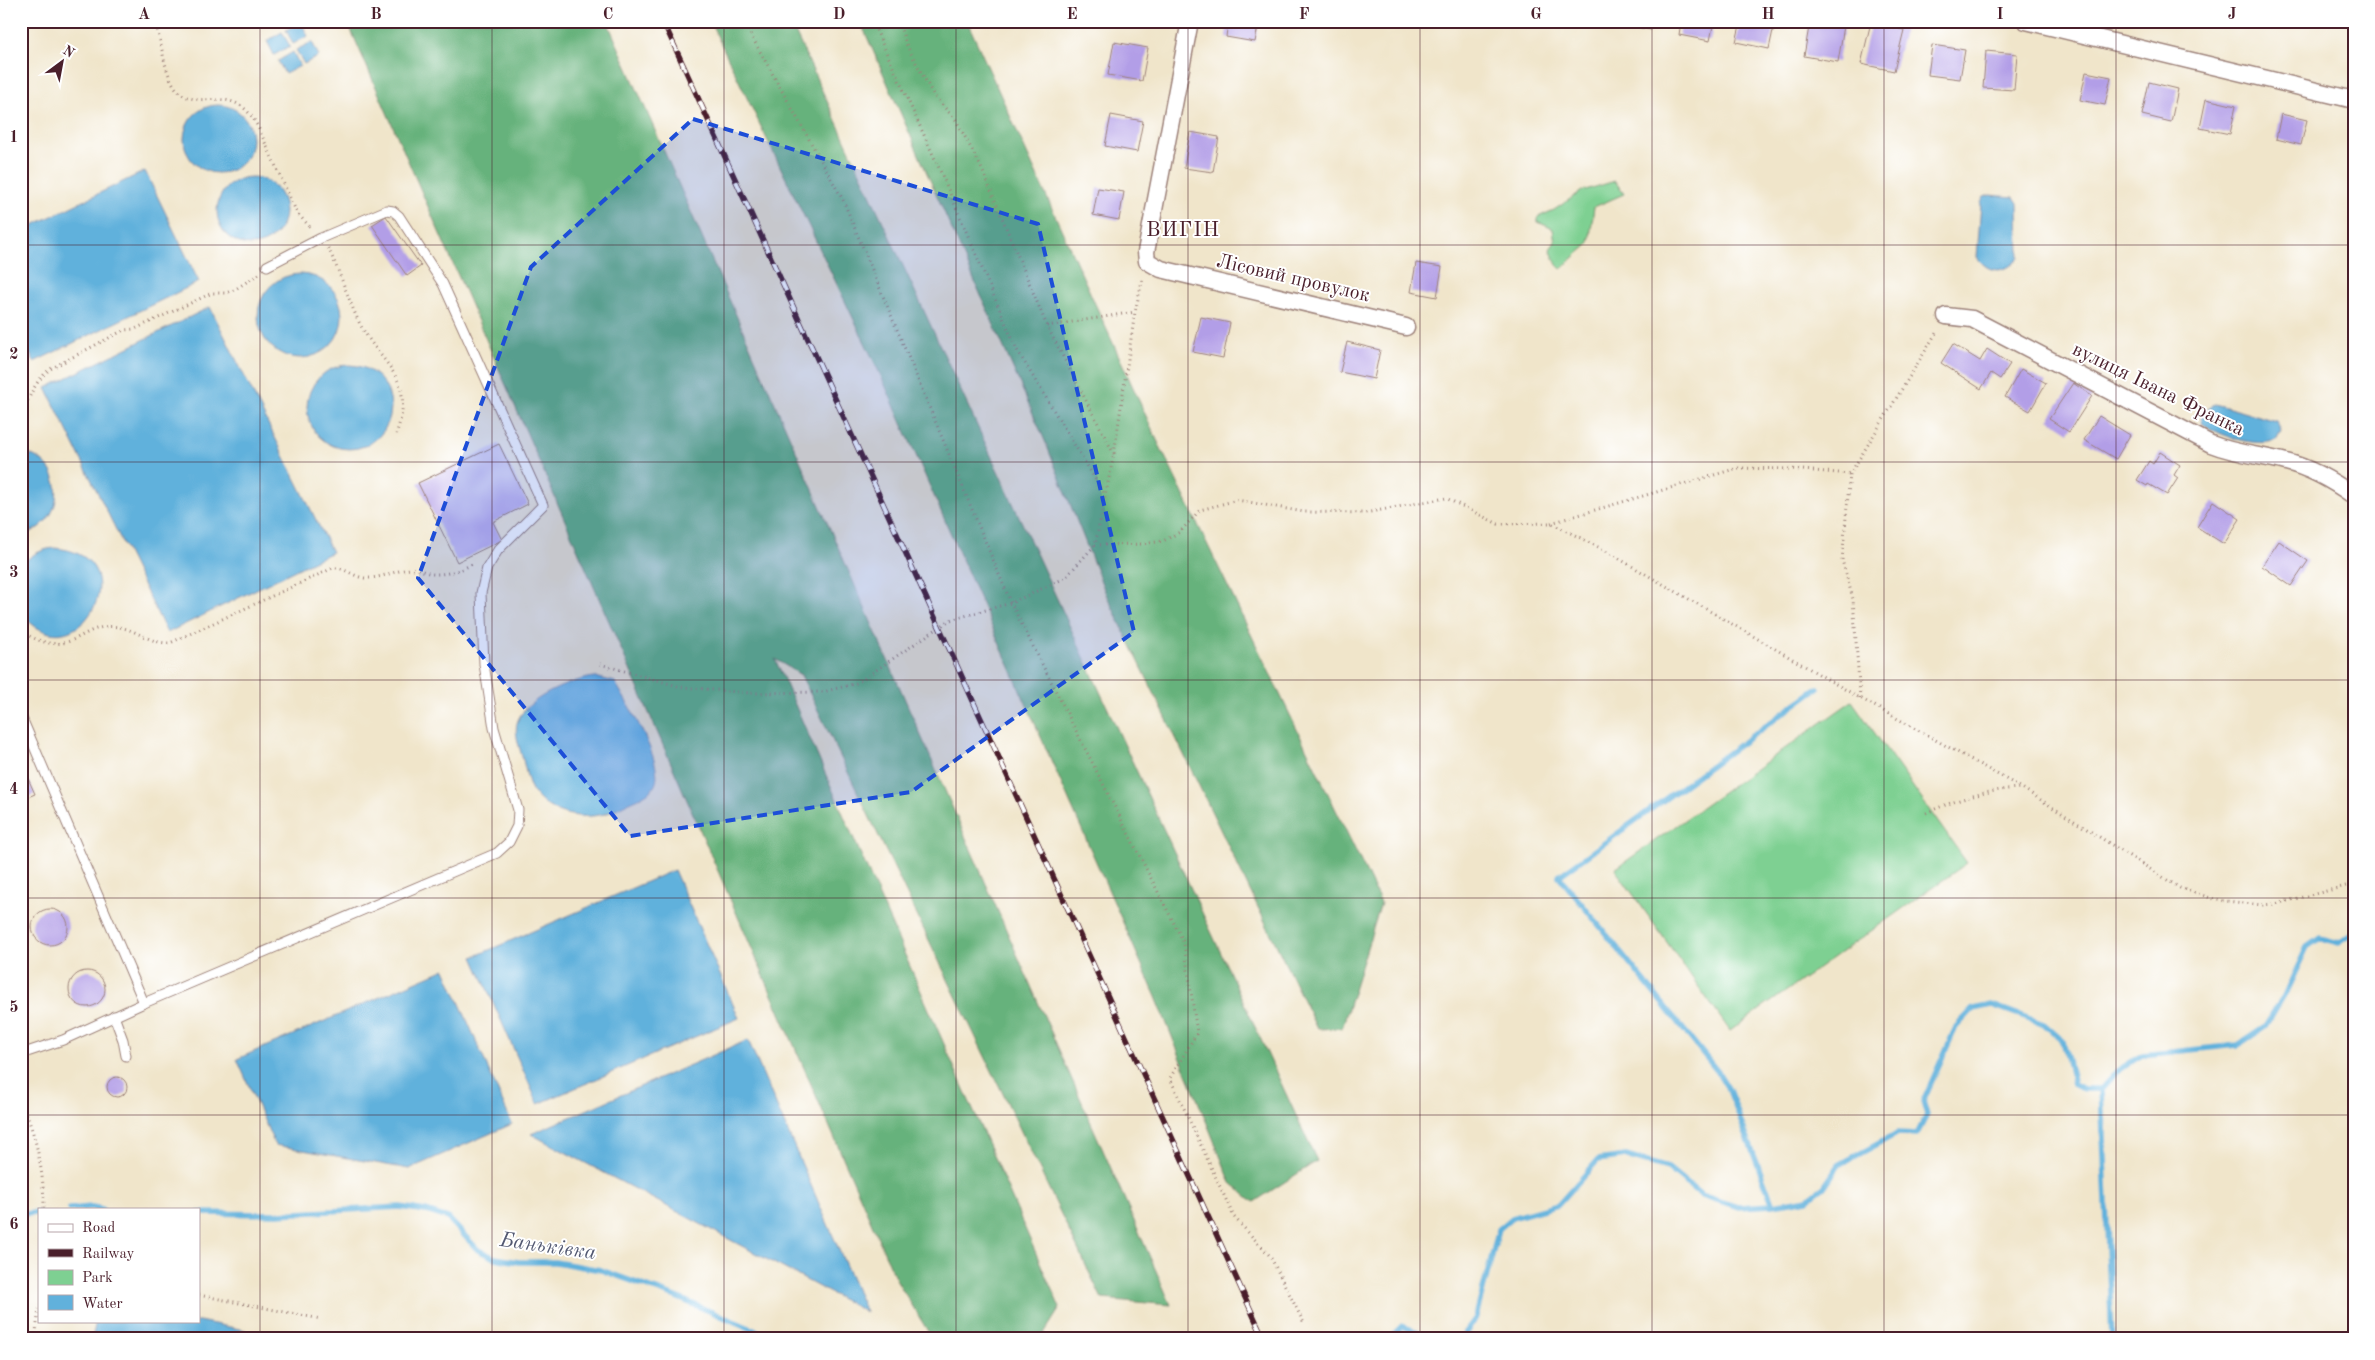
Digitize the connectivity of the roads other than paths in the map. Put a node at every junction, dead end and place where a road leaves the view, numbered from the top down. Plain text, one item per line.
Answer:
1 (1190, 21) edge
2 (2026, 21) edge
3 (2354, 100) edge
4 (267, 266) road end
5 (1946, 316) road end
6 (1406, 327) dead end
7 (2354, 496) edge
8 (21, 716) edge
9 (144, 1002) junction
10 (114, 1016) junction
11 (21, 1054) edge
12 (126, 1056) dead end

1 - 6 street, Лісовий провулок
2 - 3 street
4 - 9 lane
5 - 7 street, вулиця Івана Франка
8 - 9 lane
9 - 10 lane
10 - 11 lane
10 - 12 lane

